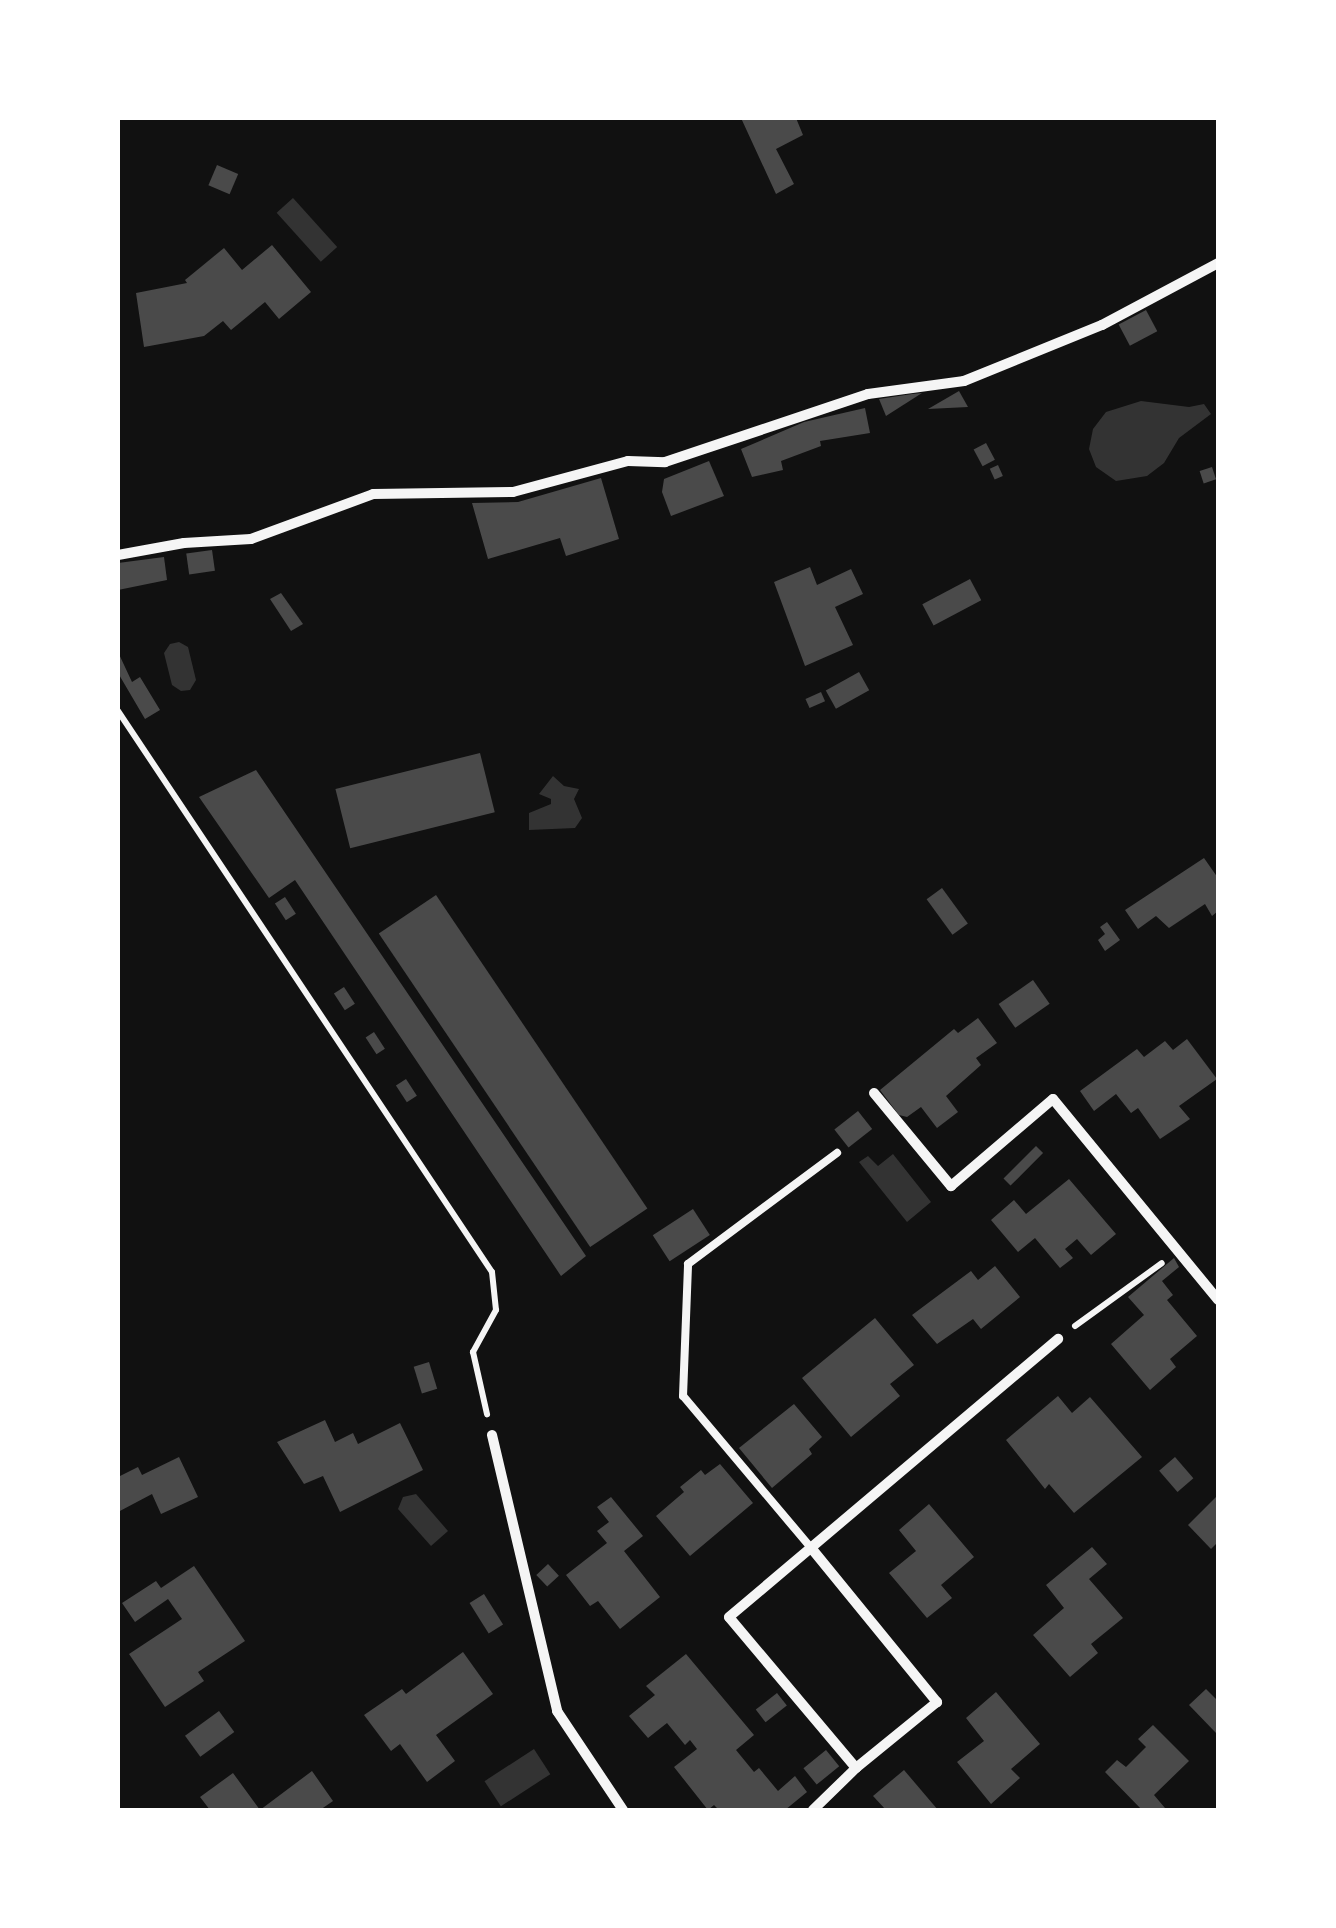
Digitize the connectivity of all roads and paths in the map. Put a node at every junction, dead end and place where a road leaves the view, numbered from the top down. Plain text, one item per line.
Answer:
1 (1218, 263) edge
2 (118, 555) edge
3 (118, 712) edge
4 (874, 1093) dead end
5 (837, 1154) dead end
6 (1178, 1251) junction
7 (1218, 1300) edge
8 (1058, 1339) joint
9 (492, 1434) joint
10 (812, 1549) junction
11 (856, 1768) junction
12 (623, 1810) edge
13 (813, 1810) edge

1 - 2 street
3 - 9 path
4 - 6 street
5 - 10 lane
6 - 7 street
6 - 8 path
8 - 10 street
9 - 12 street
10 - 11 street
10 - 11 street
11 - 13 street

